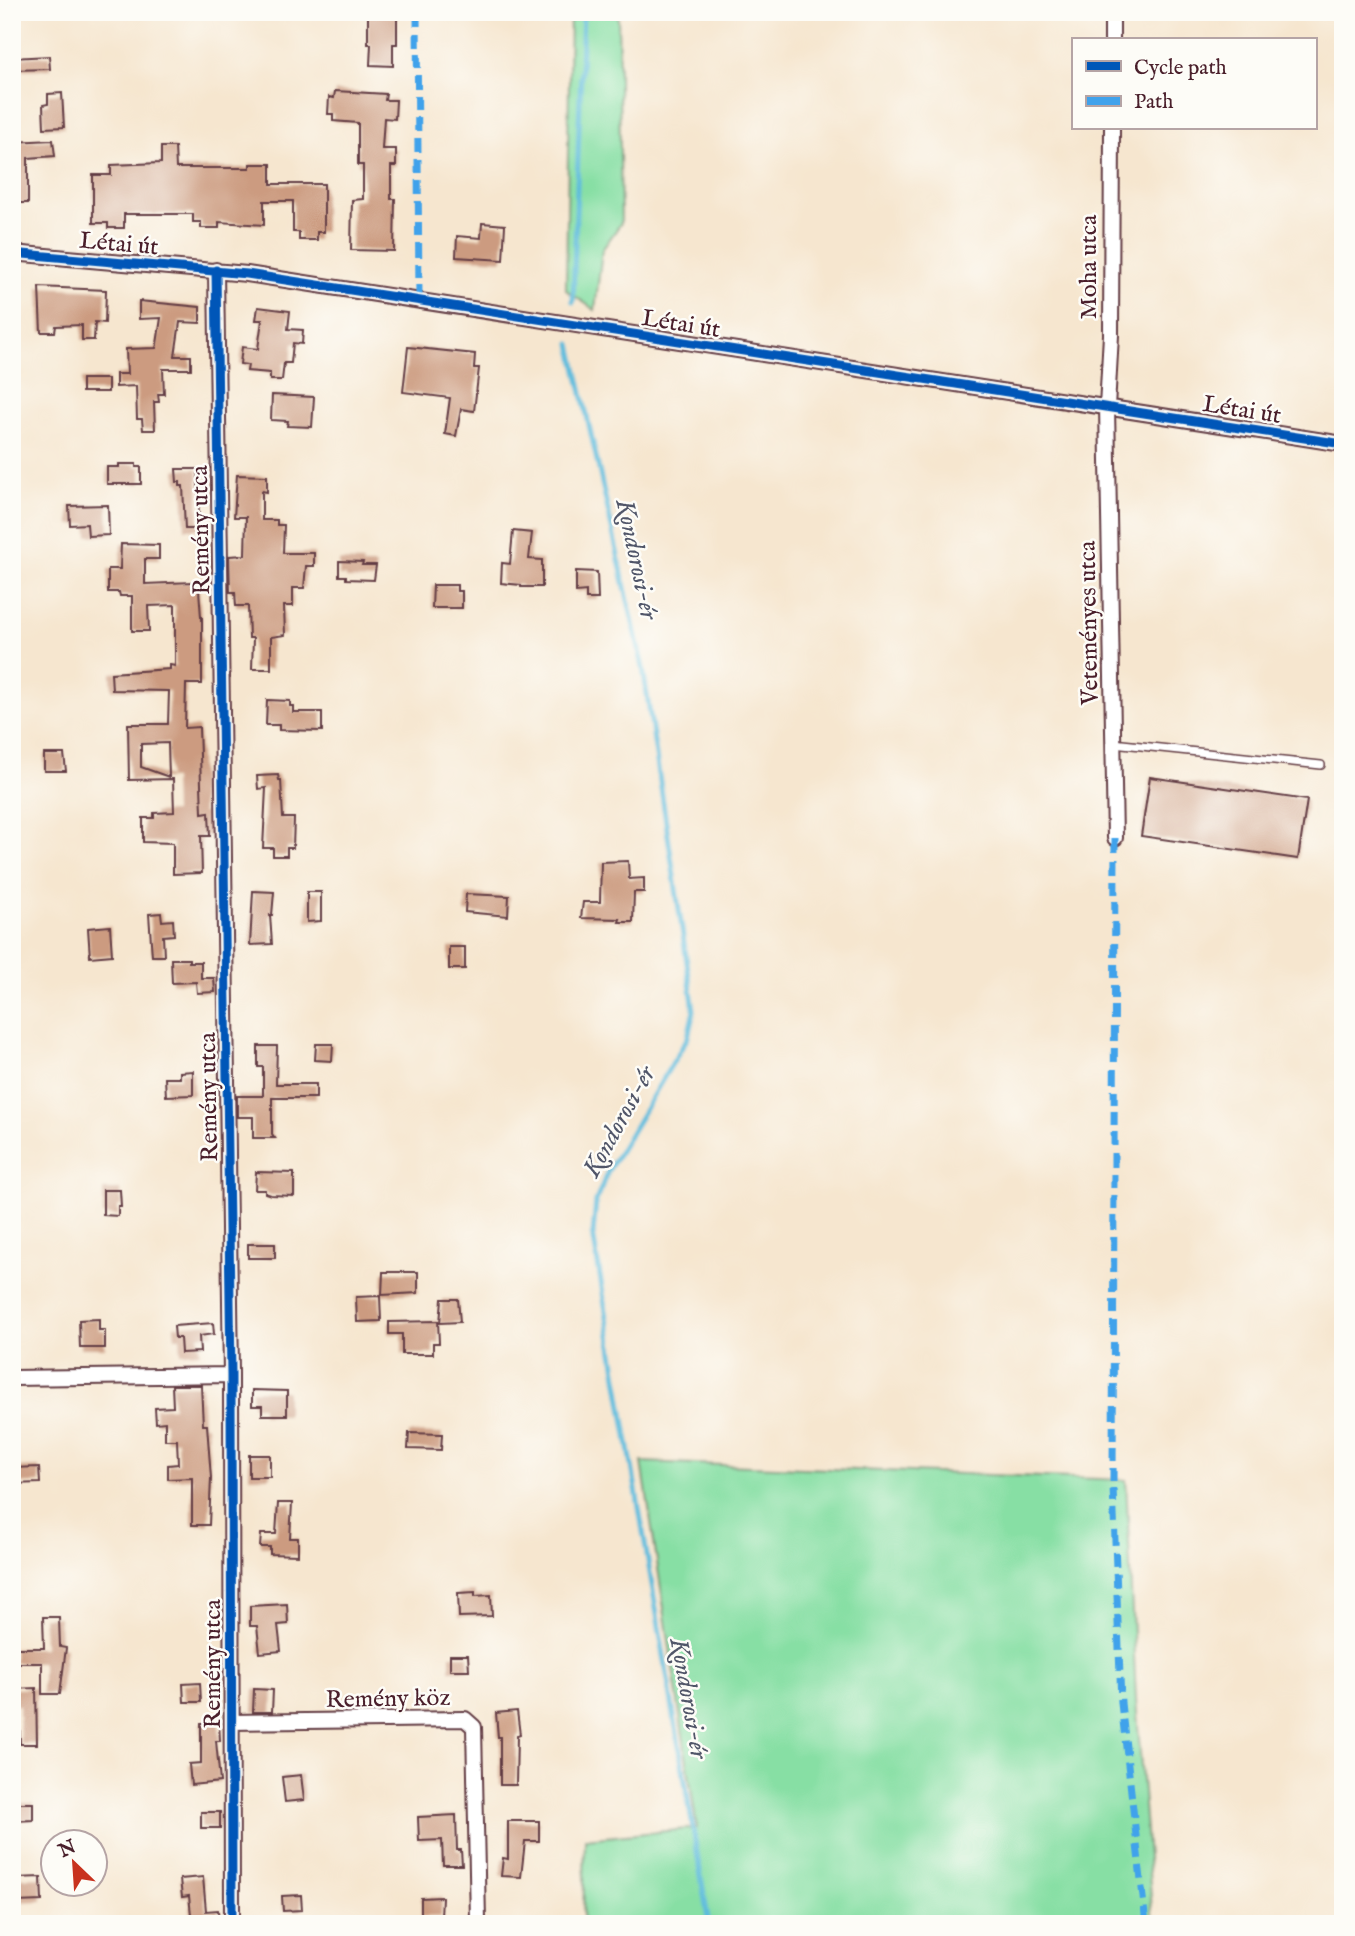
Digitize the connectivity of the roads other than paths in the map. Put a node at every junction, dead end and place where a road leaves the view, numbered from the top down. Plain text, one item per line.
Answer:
1 (1112, 12) edge
2 (1112, 38) edge
3 (1112, 130) edge
4 (12, 253) edge
5 (216, 270) junction
6 (1107, 407) junction
7 (1343, 444) edge
8 (1113, 743) junction
9 (1321, 765) dead end
10 (1115, 838) dead end
11 (231, 1375) junction
12 (12, 1378) edge
13 (232, 1722) junction
14 (478, 1921) dead end
15 (232, 1924) edge

1 - 2 street
3 - 6 street, Moha utca
4 - 5 street, Létai út
5 - 6 street, Létai út
5 - 11 street, Remény utca
6 - 7 street, Létai út
6 - 8 street, Veteményes utca
8 - 9 lane
8 - 10 street, Veteményes utca
11 - 12 street
11 - 13 street, Remény utca
13 - 14 street, Remény köz
13 - 15 street, Remény utca

